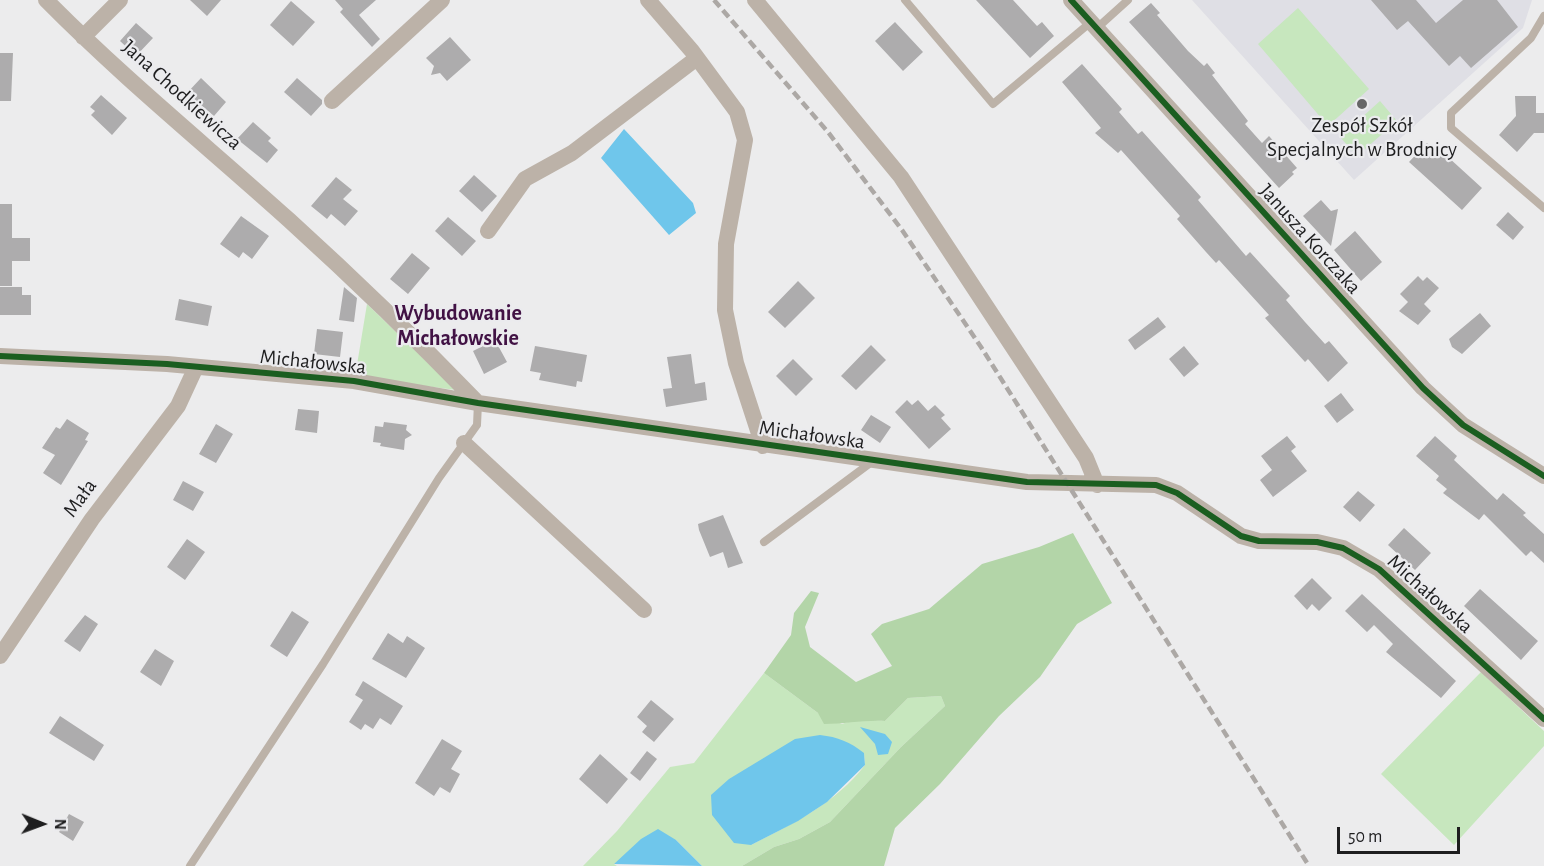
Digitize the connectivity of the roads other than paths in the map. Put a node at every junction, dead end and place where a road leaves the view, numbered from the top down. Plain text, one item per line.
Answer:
1 (46, 0) edge
2 (120, 0) edge
3 (442, 0) edge
4 (648, 0) edge
5 (755, 0) edge
6 (905, 0) edge
7 (1071, 0) edge
8 (1128, 0) edge
9 (1544, 16) edge
10 (1094, 25) junction
11 (83, 37) junction
12 (697, 58) junction
13 (332, 101) dead end
14 (1544, 208) edge
15 (488, 231) dead end
16 (0, 356) edge
17 (196, 367) junction
18 (478, 403) junction
19 (464, 443) junction
20 (764, 446) junction
21 (873, 460) junction
22 (1544, 476) edge
23 (1097, 484) junction
24 (764, 542) dead end
25 (644, 610) dead end
26 (0, 656) edge
27 (1544, 719) edge
28 (190, 866) edge

1 - 11 street, Jana Chodkiewicza
2 - 11 street
3 - 13 street
4 - 12 street
5 - 23 street
6 - 10 lane
7 - 10 street, Janusza Korczaka
8 - 10 lane
9 - 14 lane
10 - 22 street, Janusza Korczaka
11 - 18 street, Jana Chodkiewicza
12 - 15 street
12 - 20 street
16 - 17 street, Michałowska
17 - 18 street, Michałowska
17 - 26 street, Mała
18 - 19 lane
18 - 20 street, Michałowska
19 - 25 street
19 - 28 lane
20 - 21 street, Michałowska
21 - 23 street, Michałowska
21 - 24 lane
23 - 27 street, Michałowska

